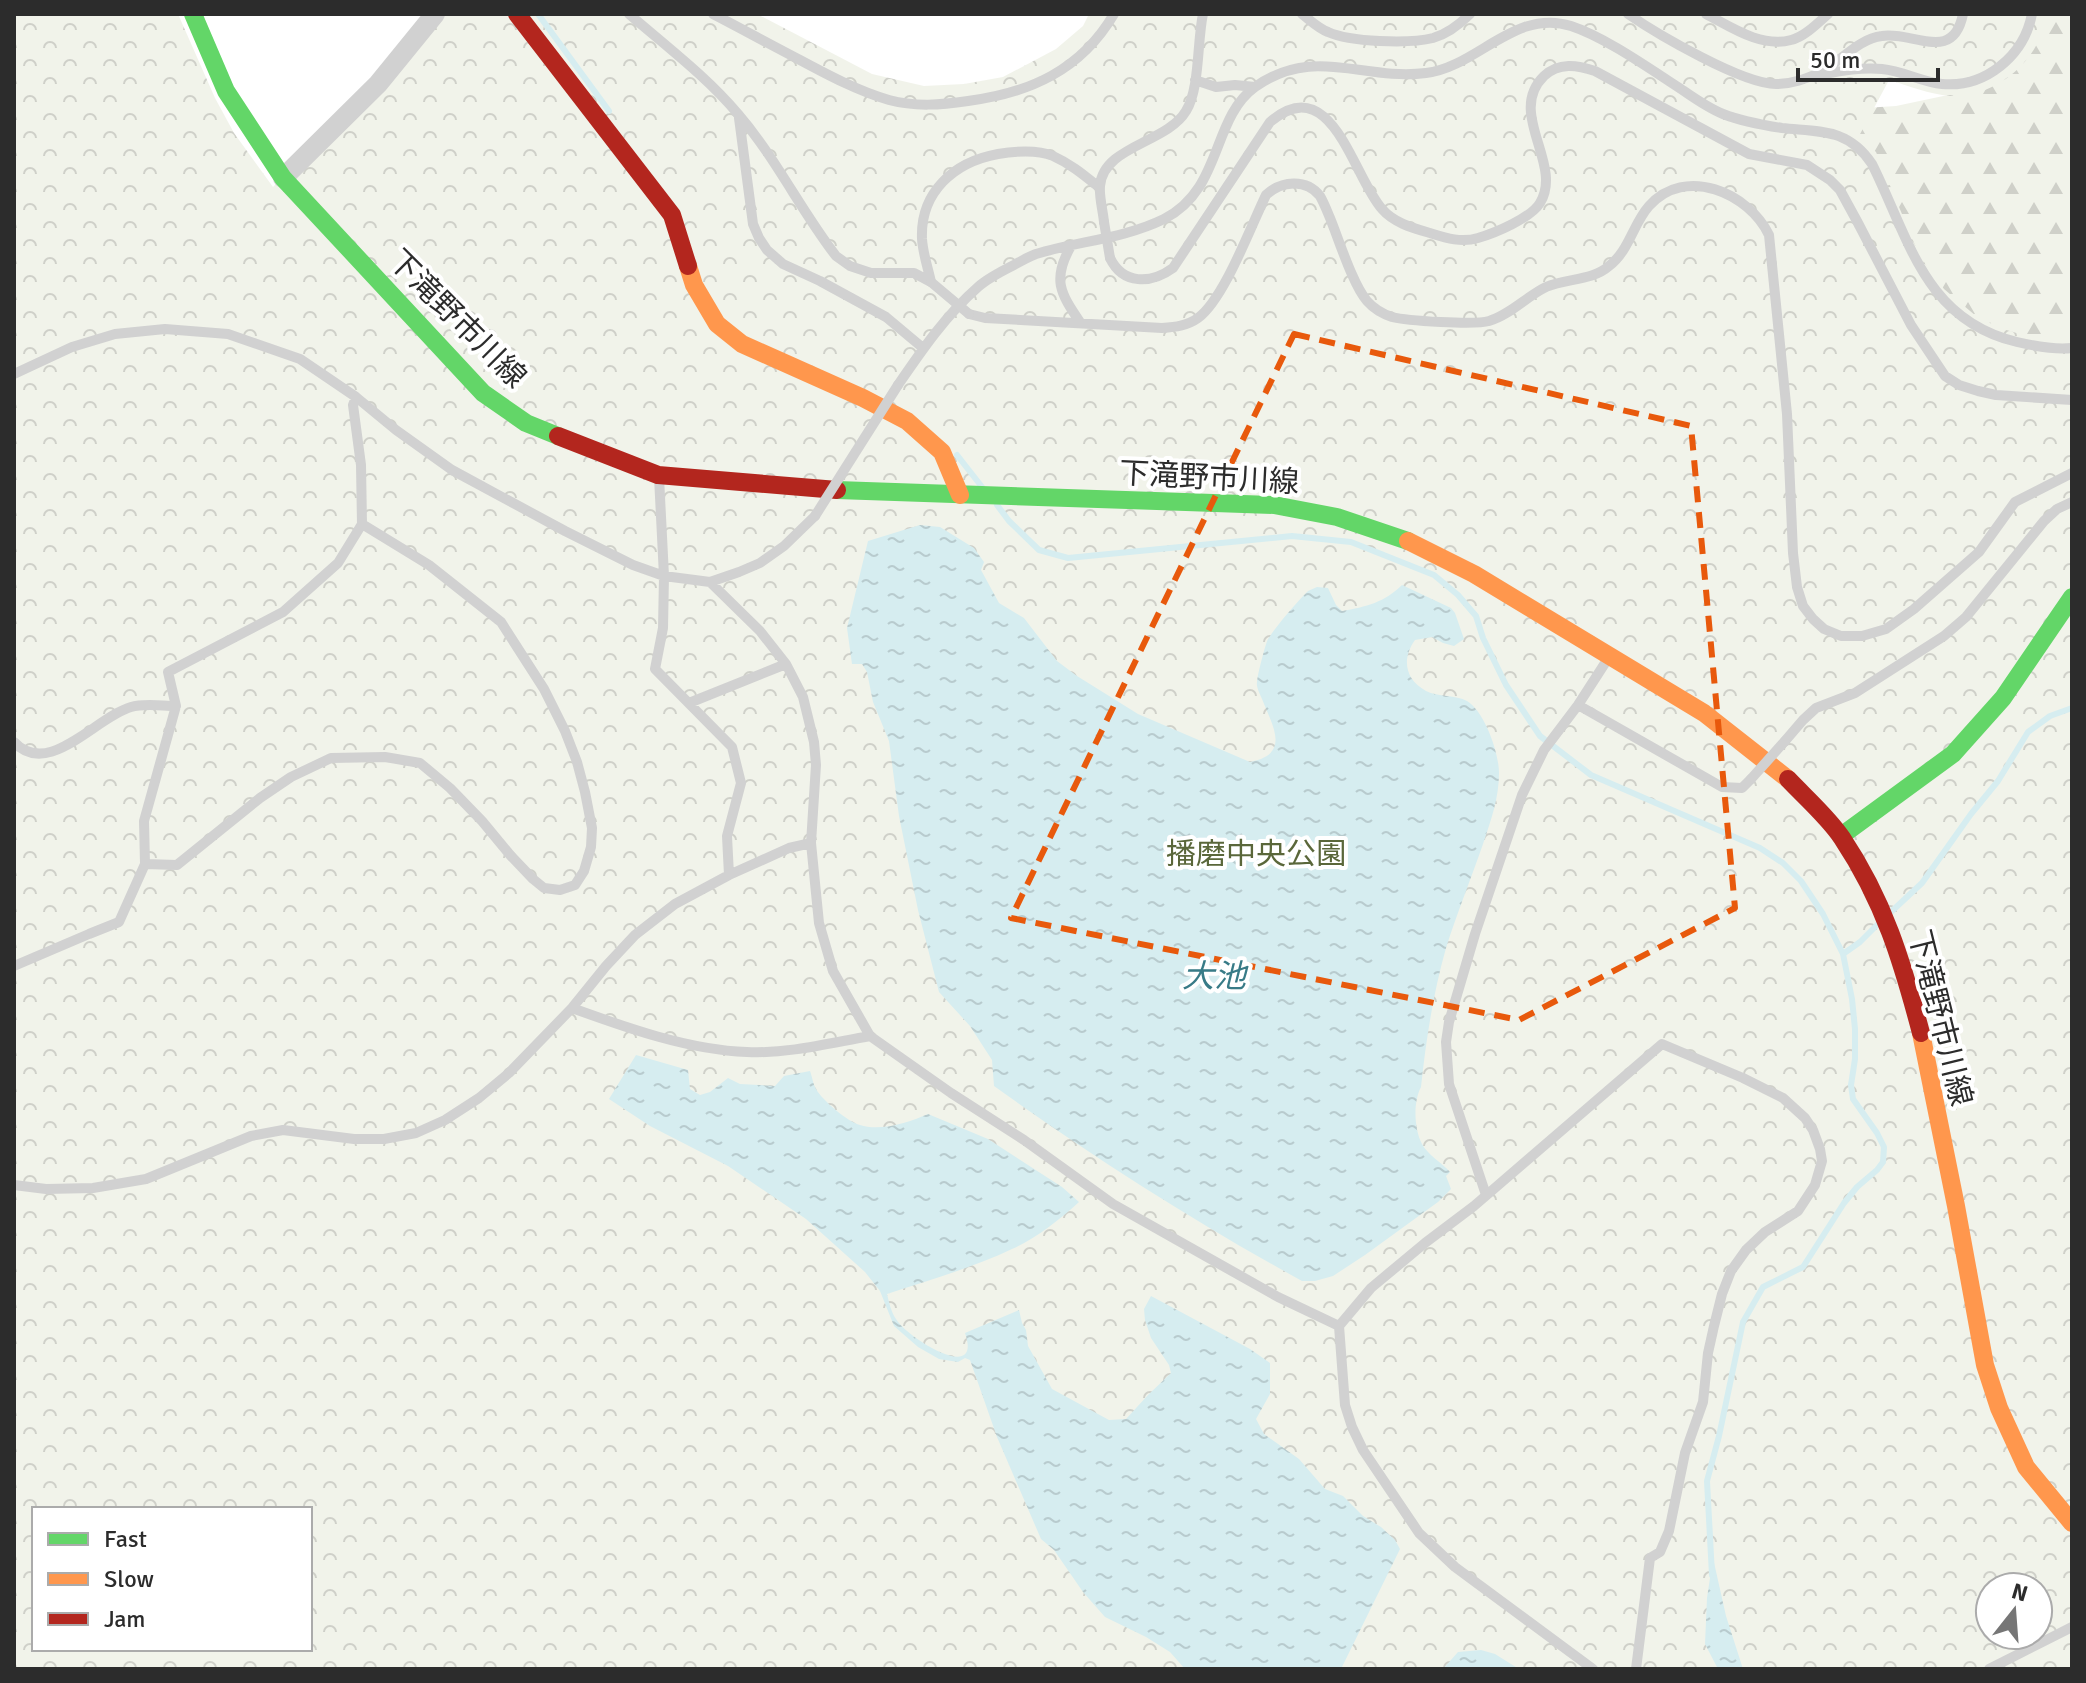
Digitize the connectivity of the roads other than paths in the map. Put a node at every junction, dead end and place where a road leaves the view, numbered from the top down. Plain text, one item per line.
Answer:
1 (193, 14) edge
2 (435, 14) edge
3 (517, 14) edge
4 (629, 14) edge
5 (713, 14) edge
6 (1114, 14) edge
7 (1203, 14) edge
8 (1302, 14) edge
9 (1470, 14) edge
10 (1628, 14) edge
11 (1706, 14) edge
12 (1828, 14) edge
13 (1963, 14) edge
14 (2032, 14) edge
15 (1810, 77) junction
16 (1195, 80) junction
17 (1255, 87) junction
18 (738, 114) junction
19 (283, 178) junction
20 (1100, 188) junction
21 (1071, 246) junction
22 (931, 282) junction
23 (1080, 322) junction
24 (923, 348) junction
25 (2072, 348) edge
26 (14, 374) edge
27 (356, 397) junction
28 (2072, 400) edge
29 (2072, 473) edge
30 (658, 475) junction
31 (960, 495) junction
32 (2072, 502) edge
33 (362, 524) junction
34 (664, 576) junction
35 (710, 582) junction
36 (2072, 597) edge
37 (1610, 655) junction
38 (786, 664) junction
39 (689, 703) junction
40 (1578, 705) junction
41 (176, 706) junction
42 (14, 742) edge
43 (1841, 836) junction
44 (811, 843) junction
45 (145, 864) junction
46 (729, 875) junction
47 (14, 966) edge
48 (572, 1008) junction
49 (870, 1036) junction
50 (14, 1185) edge
51 (1486, 1195) junction
52 (1339, 1326) junction
53 (2072, 1523) edge
54 (2072, 1627) edge
55 (1593, 1669) edge
56 (1636, 1669) edge
57 (1989, 1669) edge

1 - 19 main road, 下滝野市川線
2 - 19 street
3 - 31 main road
4 - 18 lane
5 - 6 lane
7 - 16 lane
8 - 9 lane
10 - 15 lane
11 - 12 lane
13 - 15 lane
14 - 15 lane
16 - 17 lane
16 - 20 lane
17 - 21 lane
17 - 25 lane
18 - 22 lane
18 - 24 lane
19 - 30 main road, 下滝野市川線
20 - 22 lane
20 - 28 lane, bridge
21 - 23 lane
21 - 24 lane
22 - 23 lane, bridge
23 - 29 lane
24 - 35 lane, bridge
26 - 27 lane
27 - 33 lane
27 - 34 lane
30 - 31 main road, 下滝野市川線
30 - 34 lane
31 - 37 main road, 下滝野市川線
32 - 40 lane, bridge
33 - 41 lane
33 - 45 lane
34 - 35 lane
34 - 39 lane
35 - 38 lane
36 - 43 main road
37 - 40 lane
37 - 43 main road, 下滝野市川線
38 - 39 lane
38 - 44 lane
39 - 46 lane
40 - 51 lane
41 - 42 lane
41 - 45 lane
43 - 53 main road, 下滝野市川線
44 - 46 lane
44 - 49 lane
45 - 47 lane
46 - 48 lane
48 - 49 lane
48 - 50 lane
49 - 52 lane
51 - 52 lane
51 - 56 lane
52 - 55 lane
54 - 57 lane

